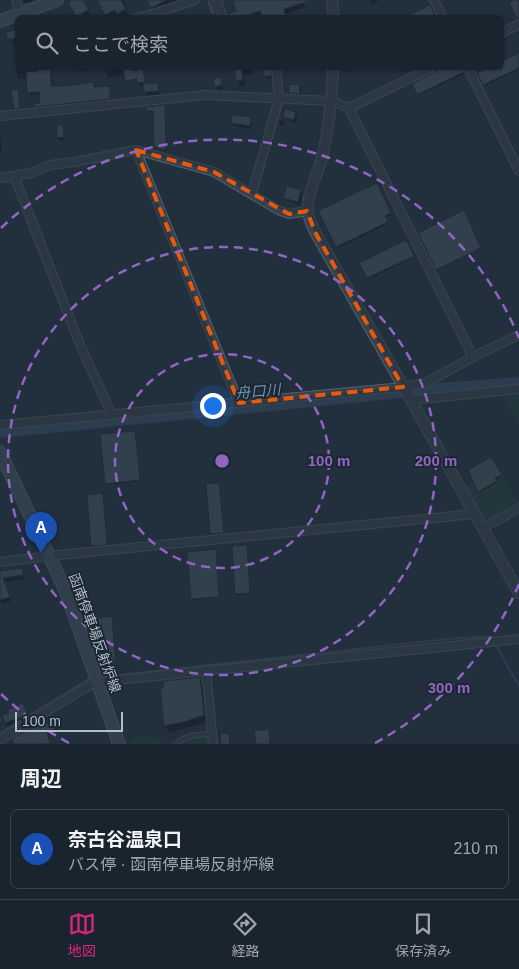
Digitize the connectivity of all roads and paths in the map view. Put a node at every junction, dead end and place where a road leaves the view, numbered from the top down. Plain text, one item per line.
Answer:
1 (16, 0) edge
2 (57, 0) edge
3 (195, 0) edge
4 (218, 0) edge
5 (332, 0) edge
6 (434, 0) edge
7 (23, 15) edge
8 (25, 15) edge
9 (149, 15) edge
10 (222, 15) edge
11 (334, 15) edge
12 (442, 15) edge
13 (15, 18) edge
14 (0, 21) edge
15 (519, 24) edge
16 (504, 32) edge
17 (276, 70) edge
18 (333, 70) edge
19 (427, 70) edge
20 (469, 70) edge
21 (279, 99) junction
22 (332, 101) junction
23 (349, 108) junction
24 (0, 116) edge
25 (136, 150) junction
26 (519, 171) edge
27 (14, 176) junction
28 (0, 178) edge
29 (252, 193) junction
30 (308, 210) junction
31 (519, 334) edge
32 (473, 357) junction
33 (403, 387) junction
34 (519, 389) edge
35 (411, 400) junction
36 (239, 403) junction
37 (112, 416) junction
38 (0, 425) edge
39 (0, 452) edge
40 (519, 508) edge
41 (474, 514) junction
42 (483, 528) junction
43 (49, 556) junction
44 (0, 562) edge
45 (519, 592) edge
46 (519, 638) edge
47 (206, 670) junction
48 (96, 679) junction
49 (0, 718) edge
50 (212, 734) junction
51 (5, 740) edge
52 (119, 744) edge
53 (176, 744) edge
54 (213, 744) edge

1 - 7 street
2 - 8 main road
3 - 9 street
4 - 10 street
5 - 11 street
6 - 12 street
13 - 14 main road
15 - 16 street
17 - 21 street
18 - 22 street
19 - 23 street
20 - 26 street
21 - 22 street
21 - 24 street
21 - 29 street
22 - 23 street
22 - 30 street
23 - 32 street
25 - 27 street
25 - 29 street
25 - 36 street
27 - 28 street
27 - 37 street
29 - 30 street
30 - 33 street
31 - 32 street
32 - 33 street
33 - 35 street
33 - 36 street
34 - 35 street
35 - 41 street
36 - 37 street
37 - 38 street
39 - 43 main road, 函南停車場反射炉線
40 - 42 street
41 - 42 street
41 - 43 street
42 - 45 street
43 - 44 street
43 - 48 main road, 函南停車場反射炉線
46 - 47 street
47 - 48 street
47 - 50 street
48 - 51 street
48 - 52 main road, 函南停車場反射炉線
49 - 51 path
50 - 53 lane
50 - 54 street

